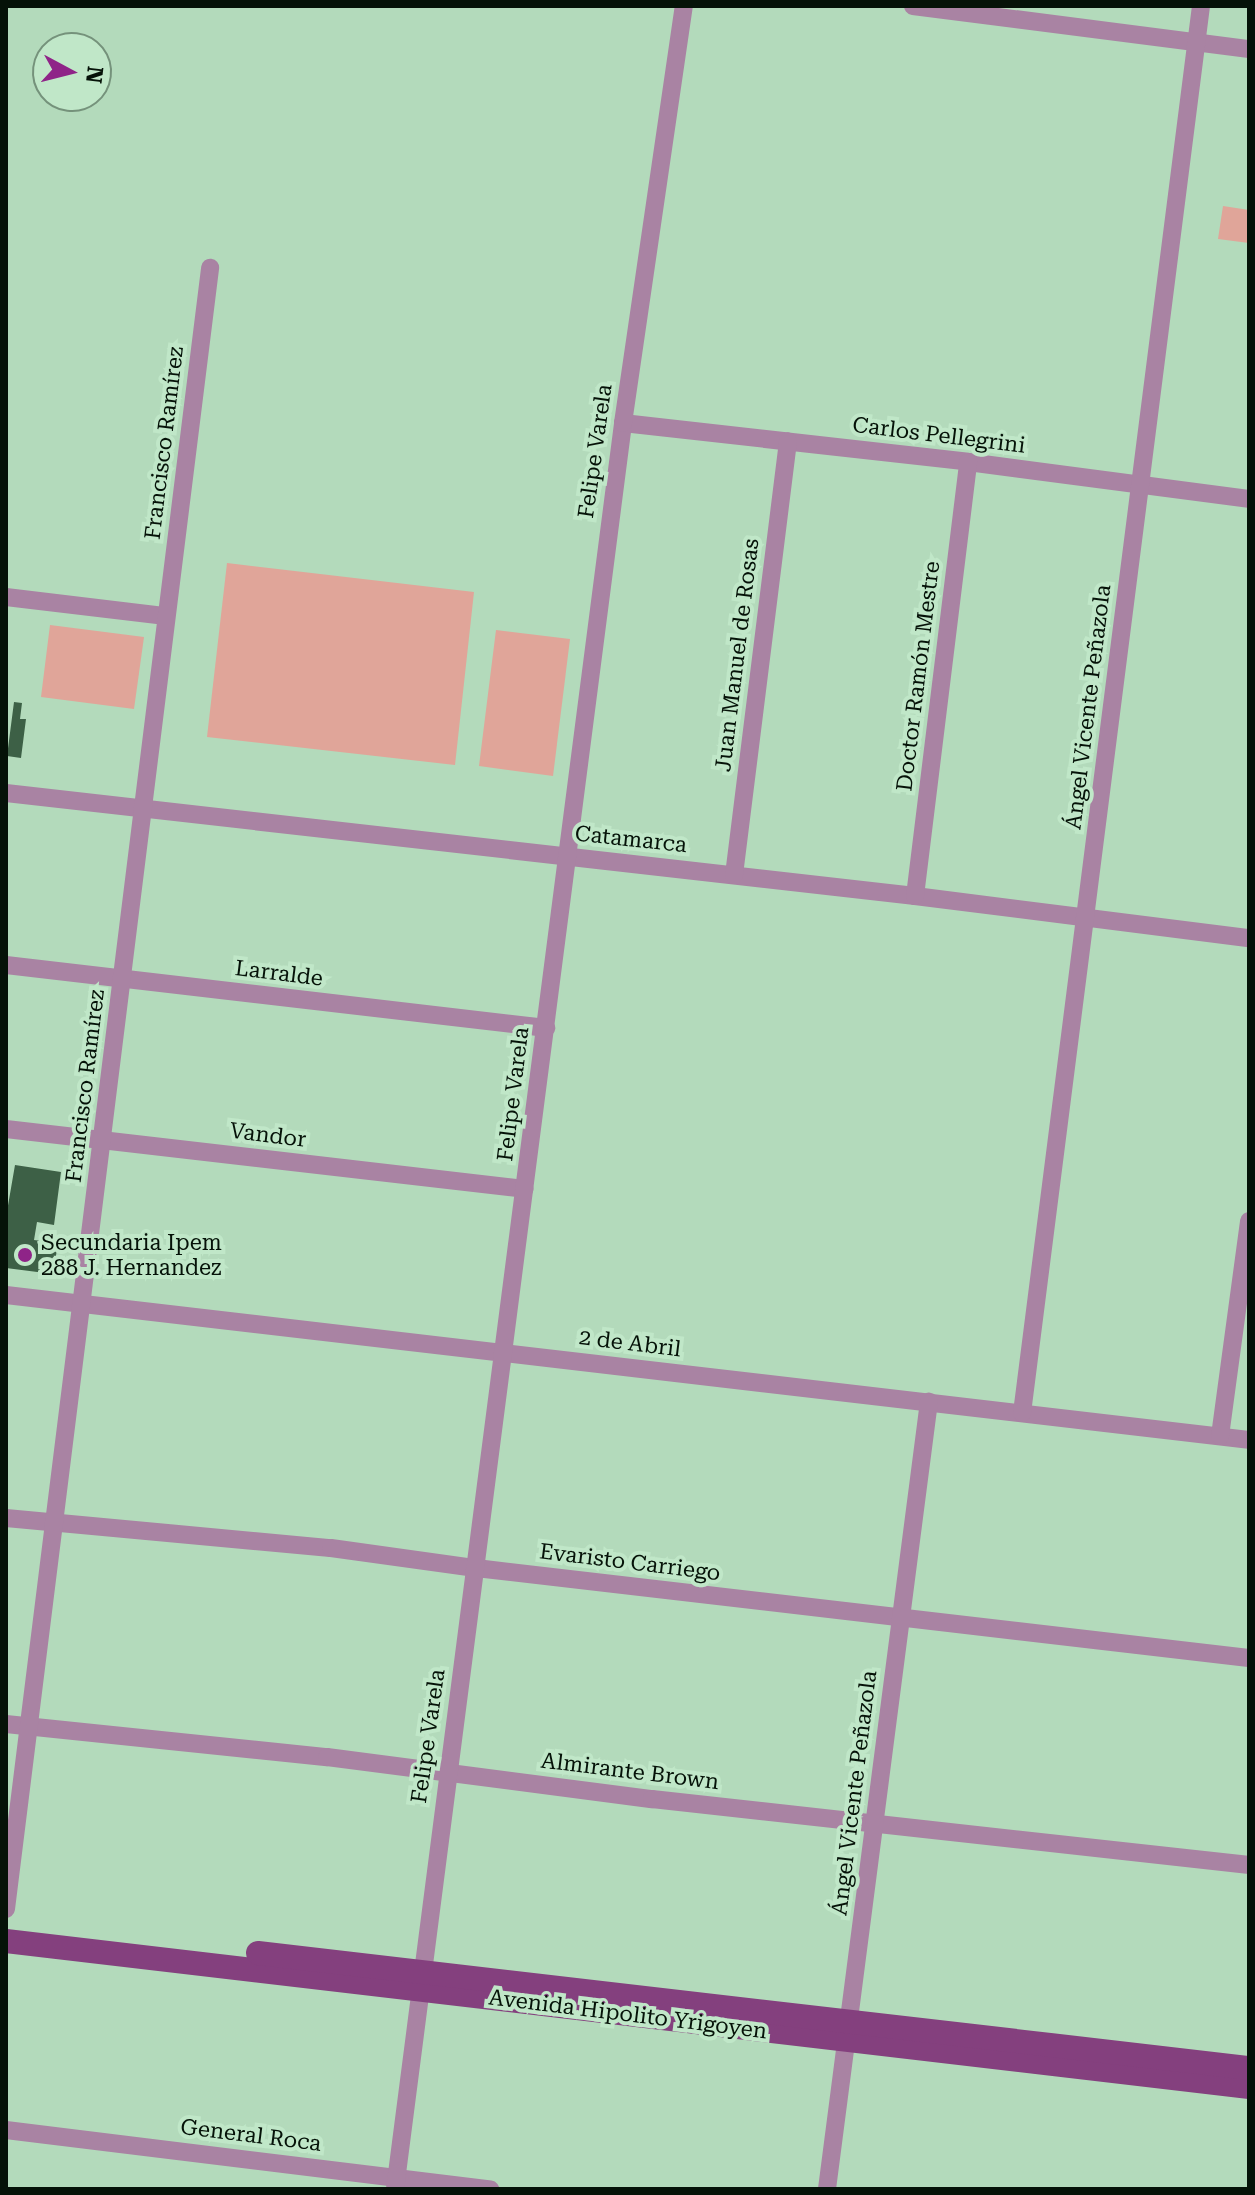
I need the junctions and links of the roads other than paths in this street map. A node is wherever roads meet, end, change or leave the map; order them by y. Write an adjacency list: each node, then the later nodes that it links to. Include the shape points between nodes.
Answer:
1 (684, 6): 8 (street, Felipe Varela)
2 (913, 6): 4 (street)
3 (1201, 6): 5 (street, Ángel Vicente Peñazola)
4 (1030, 14): 5 (street)
5 (1196, 42): 6 (street); 11 (street, Ángel Vicente Peñazola)
6 (1249, 49)
7 (210, 268): 14 (street, Francisco Ramírez)
8 (623, 423): 9 (street, Carlos Pellegrini); 17 (street, Felipe Varela)
9 (788, 441): 10 (street, Carlos Pellegrini); 18 (street, Juan Manuel de Rosas)
10 (968, 462): 11 (street, Carlos Pellegrini); 19 (street, Doctor Ramón Mestre)
11 (1139, 485): 12 (street, Carlos Pellegrini); 20 (street, Ángel Vicente Peñazola)
12 (1249, 499)
13 (6, 597): 14 (street)
14 (166, 616): 16 (street, Francisco Ramírez)
15 (6, 793): 16 (street, Catamarca)
16 (142, 809): 17 (street, Catamarca); 23 (street, Francisco Ramírez)
17 (567, 856): 18 (street, Catamarca); 24 (street, Felipe Varela)
18 (734, 875): 19 (street, Catamarca)
19 (915, 896): 20 (street, Catamarca)
20 (1086, 920): 21 (street, Catamarca); 33 (street, Ángel Vicente Peñazola)
21 (1249, 938)
22 (6, 965): 23 (street, Larralde)
23 (123, 979): 24 (street, Larralde); 26 (street, Francisco Ramírez)
24 (546, 1028): 27 (street, Felipe Varela)
25 (6, 1129): 26 (street, Vandor)
26 (103, 1140): 27 (street, Vandor); 30 (street, Francisco Ramírez)
27 (525, 1189): 31 (street, Felipe Varela)
28 (1249, 1221): 34 (street)
29 (6, 1295): 30 (street, 2 de Abril)
30 (81, 1303): 31 (street, 2 de Abril); 37 (street, Francisco Ramírez)
31 (505, 1353): 32 (street, 2 de Abril); 38 (street, Felipe Varela)
32 (929, 1402): 33 (street, 2 de Abril); 39 (street, Ángel Vicente Peñazola)
33 (1022, 1413): 34 (street, 2 de Abril)
34 (1220, 1436): 35 (street, 2 de Abril)
35 (1249, 1440)
36 (6, 1518): 37 (street, Evaristo Carriego)
37 (53, 1524): 38 (street, Evaristo Carriego, via 331,1548); 42 (street, Francisco Ramírez)
38 (476, 1568): 39 (street, Evaristo Carriego); 43 (street, Felipe Varela)
39 (901, 1618): 40 (street, Evaristo Carriego); 44 (street, Ángel Vicente Peñazola)
40 (1249, 1658)
41 (6, 1724): 42 (street, Almirante Brown)
42 (28, 1726): 43 (street, Almirante Brown); 46 (street, Francisco Ramírez)
43 (447, 1771): 44 (street, Almirante Brown); 49 (street, Felipe Varela)
44 (873, 1825): 45 (street, Almirante Brown); 50 (street, Ángel Vicente Peñazola)
45 (1249, 1865)
46 (6, 1909)
47 (6, 1924): 49 (main road, Avenida Hipolito Yrigoyen)
48 (6, 1941): 49 (main road, Avenida Hipolito Yrigoyen)
49 (421, 1981): 50 (main road, Avenida Hipolito Yrigoyen); 54 (street, Felipe Varela)
50 (847, 2031): 51 (main road, Avenida Hipolito Yrigoyen); 52 (main road, Avenida Hipolito Yrigoyen); 56 (street, Ángel Vicente Peñazola)
51 (1249, 2068)
52 (1249, 2087)
53 (6, 2130): 54 (street, General Roca)
54 (396, 2183): 55 (street, General Roca)
55 (490, 2189)
56 (827, 2189)

